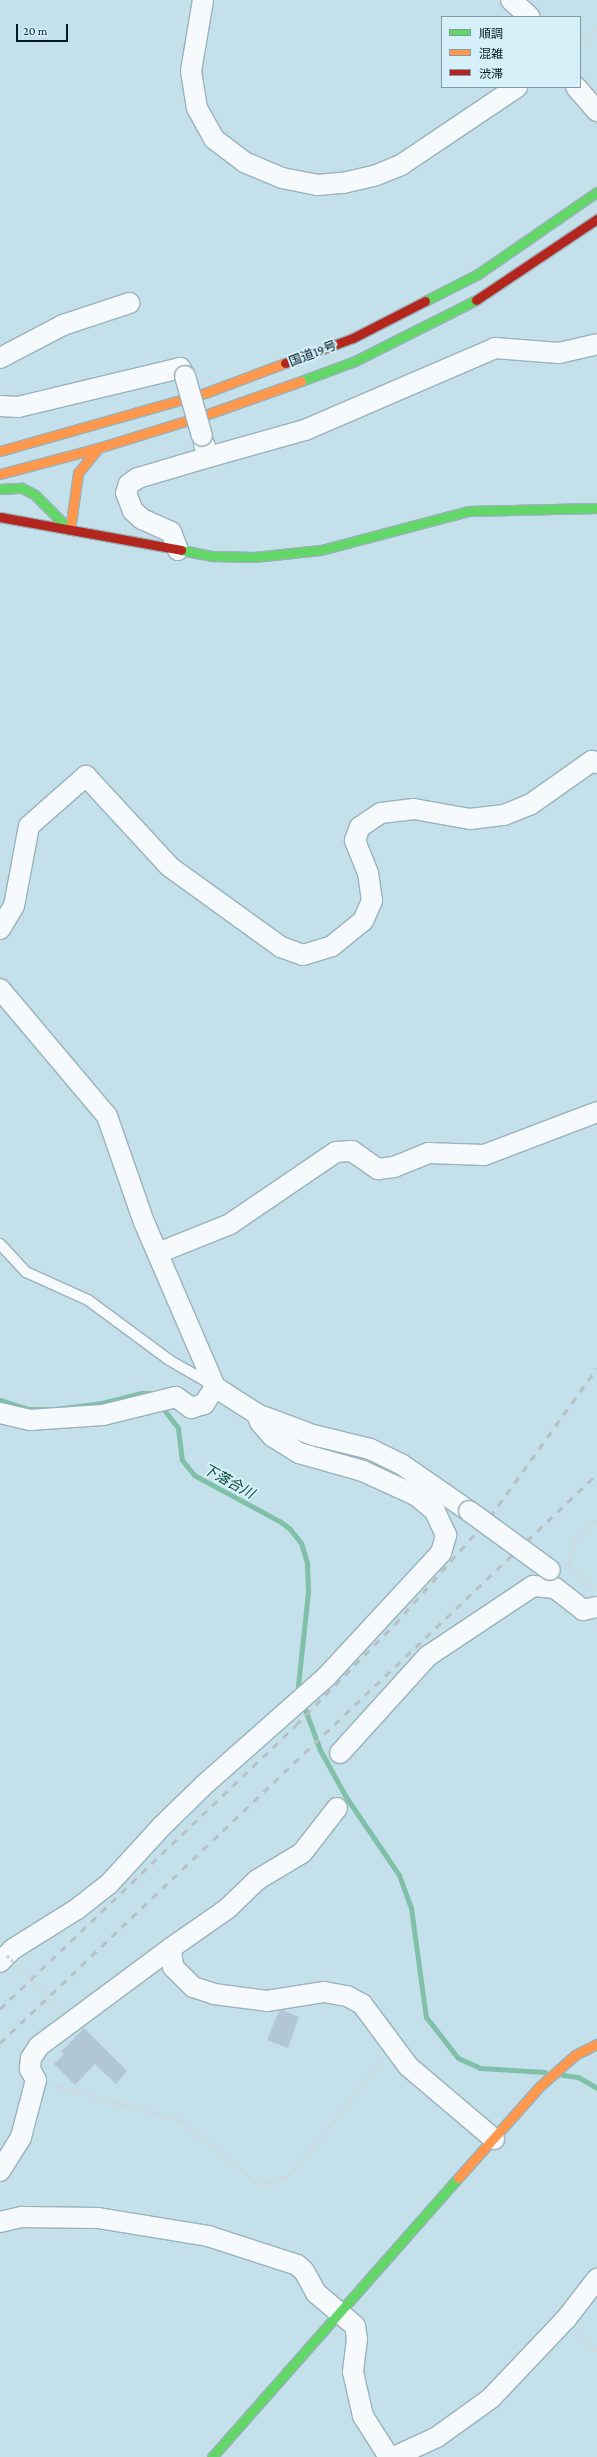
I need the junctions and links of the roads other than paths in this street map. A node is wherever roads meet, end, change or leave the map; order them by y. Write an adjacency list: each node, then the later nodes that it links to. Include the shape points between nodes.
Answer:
1 (203, 0): 4 (street, via 191,71 197,108 214,139 244,162 282,178 318,185 374,176 401,165)
2 (511, 0): 3 (street)
3 (529, 16)
4 (516, 88)
5 (577, 88): 6 (street)
6 (597, 111)
7 (597, 192): 14 (main road, 国道19号, via 478,274 353,338 205,393)
8 (597, 219): 13 (main road, 国道19号, via 495,289 450,315 355,362 288,387)
9 (129, 303): 11 (street, via 63,325)
10 (597, 344): 15 (street, via 559,353 495,348 305,430)
11 (0, 358)
12 (0, 406): 15 (street, bridge, via 18,407 180,368 185,376)
13 (98, 448): 16 (main road, 国道19号); 20 (main road, via 78,473)
14 (0, 451)
15 (209, 457): 21 (street, via 138,478 129,484 126,493 133,511 142,519 171,532)
16 (0, 474)
17 (0, 489): 20 (main road, via 22,488 34,494)
18 (597, 508): 21 (main road, via 469,511 297,554 213,556)
19 (0, 517): 20 (main road)
20 (70, 530): 21 (main road)
21 (178, 550)
22 (597, 763): 23 (street, via 592,761 531,804 504,815 470,819 414,809 381,812 360,827 355,840 368,873 372,901 364,921 332,946 303,954 281,947 170,867 86,776 29,826 14,906)
23 (0, 929)
24 (0, 989): 27 (street, via 107,1116 144,1222)
25 (597, 1112): 27 (street, via 484,1155 428,1154 394,1167 378,1169 352,1151 336,1152 230,1224)
26 (0, 1244): 28 (lane, via 26,1272 88,1300 169,1360)
27 (158, 1252): 28 (street)
28 (215, 1387): 29 (street, via 204,1404 191,1408 176,1397 103,1415 62,1419 30,1420); 30 (street)
29 (0, 1413)
30 (257, 1414): 31 (street, bridge, via 313,1435 370,1449 401,1464); 36 (street, via 260,1422 273,1437 299,1453 362,1471 417,1496 435,1511 446,1535 441,1553 382,1620 310,1692 177,1812 108,1885)
31 (597, 1603)
32 (597, 1606): 33 (street, via 583,1610 555,1588 533,1586 428,1656)
33 (340, 1753)
34 (337, 1808): 35 (street, via 302,1853 257,1880 227,1909)
35 (171, 1948): 38 (street, via 173,1967 193,1987 214,1994 267,2001 324,1992 347,1996 362,2004 408,2066); 39 (street, via 39,2046 31,2058 30,2069 36,2080 21,2137)
36 (4, 1959)
37 (597, 2044): 38 (main road, via 564,2064)
38 (494, 2139): 42 (main road)
39 (0, 2171)
40 (0, 2222): 42 (street, via 22,2217 98,2218 208,2236 297,2265 304,2271 316,2293)
41 (597, 2279): 45 (street, via 566,2320 491,2398 437,2437)
42 (339, 2314): 43 (main road); 44 (street, via 355,2326 357,2339 353,2372 363,2416)
43 (212, 2457)
44 (389, 2457)
45 (394, 2457)

